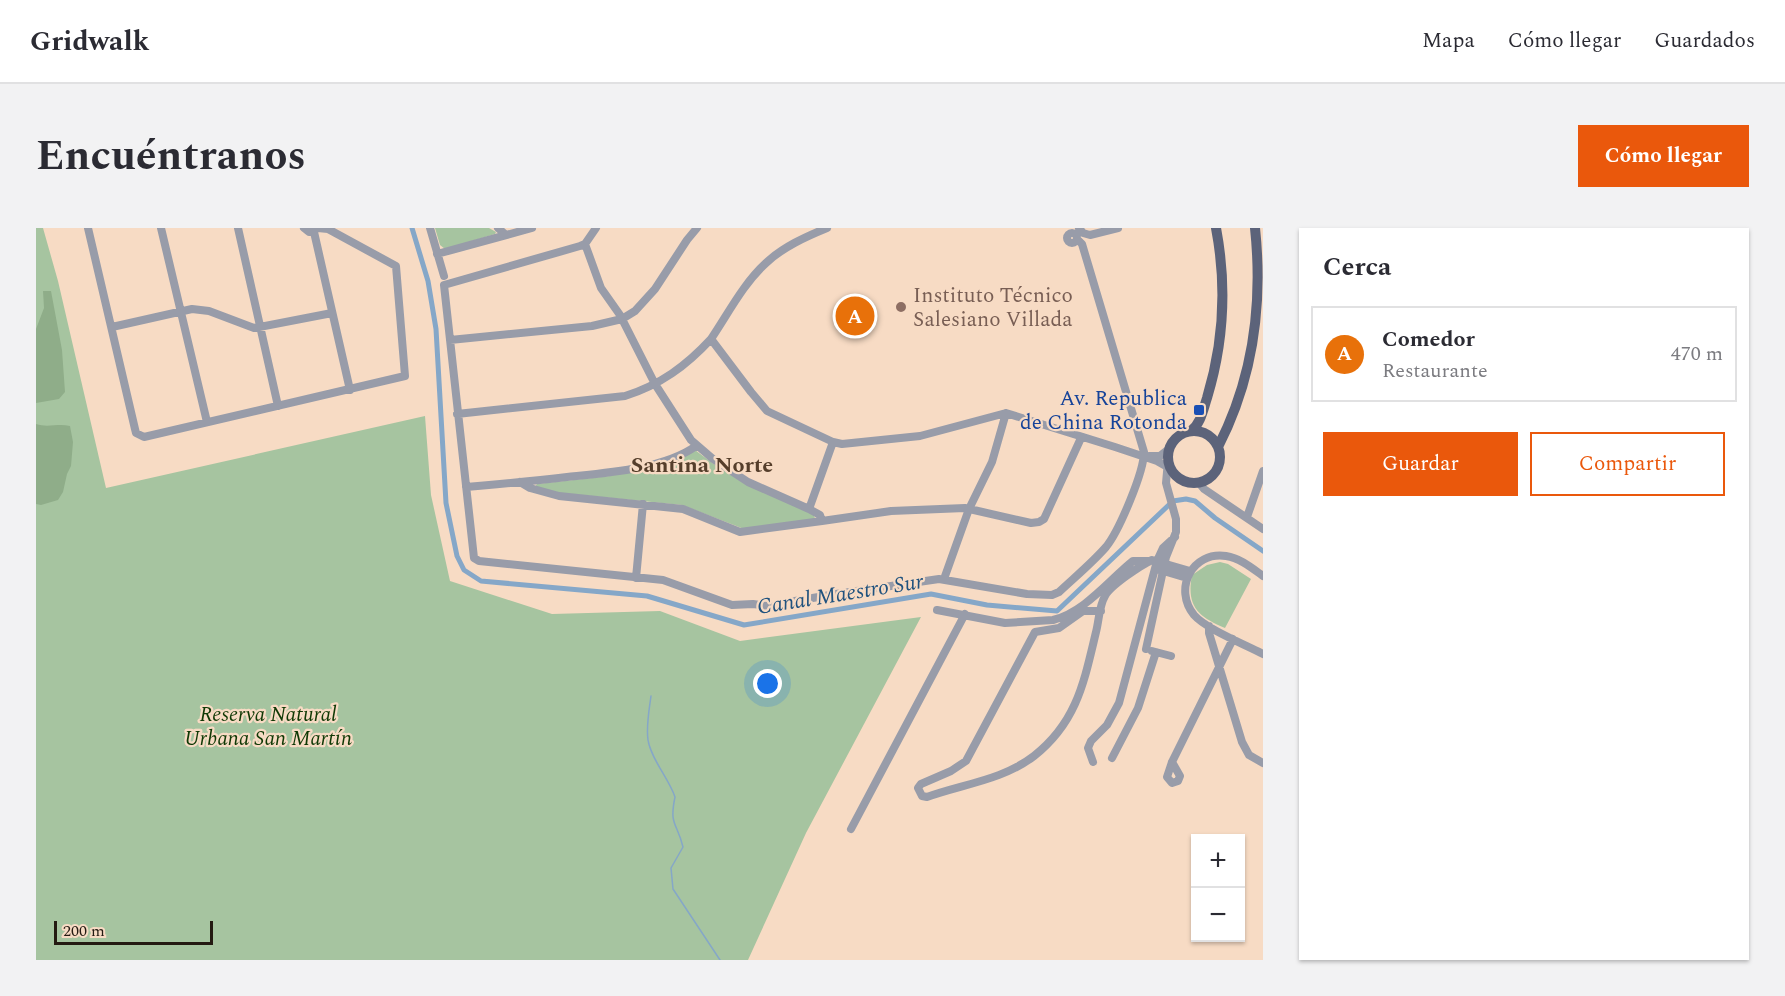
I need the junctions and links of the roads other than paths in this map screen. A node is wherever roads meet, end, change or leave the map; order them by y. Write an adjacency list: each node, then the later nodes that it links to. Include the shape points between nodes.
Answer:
1 (87, 228): 24 (street)
2 (161, 228): 21 (street)
3 (238, 228): 25 (street)
4 (304, 228): 15 (street, via 309,232)
5 (430, 228): 19 (street)
6 (498, 228): 16 (street)
7 (532, 228): 16 (street)
8 (596, 228): 18 (street)
9 (697, 228): 23 (street, via 655,289)
10 (827, 228): 26 (street, via 766,263)
11 (1079, 228): 12 (street, via 1087,235)
12 (1118, 228)
13 (1216, 228): 34 (main road, via 1223,270 1220,346 1202,414)
14 (1255, 228): 38 (main road, via 1259,264 1256,333 1240,397)
15 (317, 229): 22 (street); 29 (street, via 328,229 391,262 397,270 405,376)
16 (506, 235): 19 (street)
17 (1077, 239): 39 (street, via 1082,244)
18 (585, 244): 23 (street, via 601,288); 27 (street, via 445,284)
19 (437, 254): 20 (street)
20 (444, 276)
21 (182, 311): 24 (street); 25 (street, via 209,310 249,328); 33 (street)
22 (332, 313): 25 (street); 29 (street)
23 (622, 319): 27 (street, via 592,326); 28 (street)
24 (112, 327): 33 (street, via 136,433 144,437)
25 (261, 328): 30 (street)
26 (711, 339): 28 (street, via 685,365); 36 (street, via 767,411)
27 (450, 340): 32 (street)
28 (655, 384): 32 (street, via 616,398); 37 (street)
29 (350, 390): 30 (street)
30 (278, 406): 33 (street)
31 (1006, 413): 35 (street); 36 (street, via 920,436); 47 (street, via 992,462)
32 (457, 414): 44 (street)
33 (207, 422)
34 (1191, 431): 38 (main road, via 1210,436); 40 (main road, via 1177,437)
35 (1081, 438): 39 (street); 47 (street, via 1042,520 1031,523)
36 (833, 442): 46 (street)
37 (696, 446): 42 (street, via 631,469); 46 (street, via 748,482)
38 (1218, 447): 43 (main road, via 1218,470)
39 (1144, 458): 40 (street); 55 (street, via 1109,543 1056,594 1026,594)
40 (1166, 467): 43 (main road, via 1183,481); 51 (street, via 1175,537)
41 (1263, 471): 48 (street)
42 (520, 482): 44 (street); 45 (street, via 559,496)
43 (1199, 483): 48 (street)
44 (466, 487): 54 (street, via 472,555 476,560)
45 (643, 504): 49 (street, via 687,510 742,533); 54 (street)
46 (809, 508): 49 (street)
47 (969, 509): 49 (street, via 891,510); 55 (street)
48 (1246, 517): 50 (street)
49 (822, 520)
50 (1262, 527)
51 (1156, 565): 52 (street); 57 (street, via 1109,591); 58 (street, via 1133,561 1087,602 1060,618 1005,623); 61 (street); 62 (street)
52 (1189, 574): 53 (street, via 1207,558 1224,555 1244,562); 59 (street, via 1186,594 1190,608)
53 (1263, 576)
54 (636, 578): 55 (street, via 663,580 732,605 776,607)
55 (944, 579)
56 (937, 610): 58 (street)
57 (1101, 611): 71 (street, via 1083,611 1059,628 1035,632 970,755); 72 (street, via 1083,686 1061,730 1033,757 1013,769)
58 (965, 615): 73 (street)
59 (1209, 626): 60 (street); 66 (street)
60 (1233, 639): 64 (street); 66 (street)
61 (1135, 646): 62 (street); 68 (street, via 1119,703 1088,748)
62 (1146, 649): 63 (street)
63 (1156, 652): 65 (street); 67 (street, via 1138,708)
64 (1263, 654)
65 (1171, 656)
66 (1220, 669): 69 (street); 70 (street, via 1245,749)
67 (1112, 758)
68 (1093, 762)
69 (1172, 762)
70 (1263, 763)
71 (947, 773): 72 (street); 72 (street, via 921,784 919,791 927,796)
72 (952, 788)
73 (851, 829)

